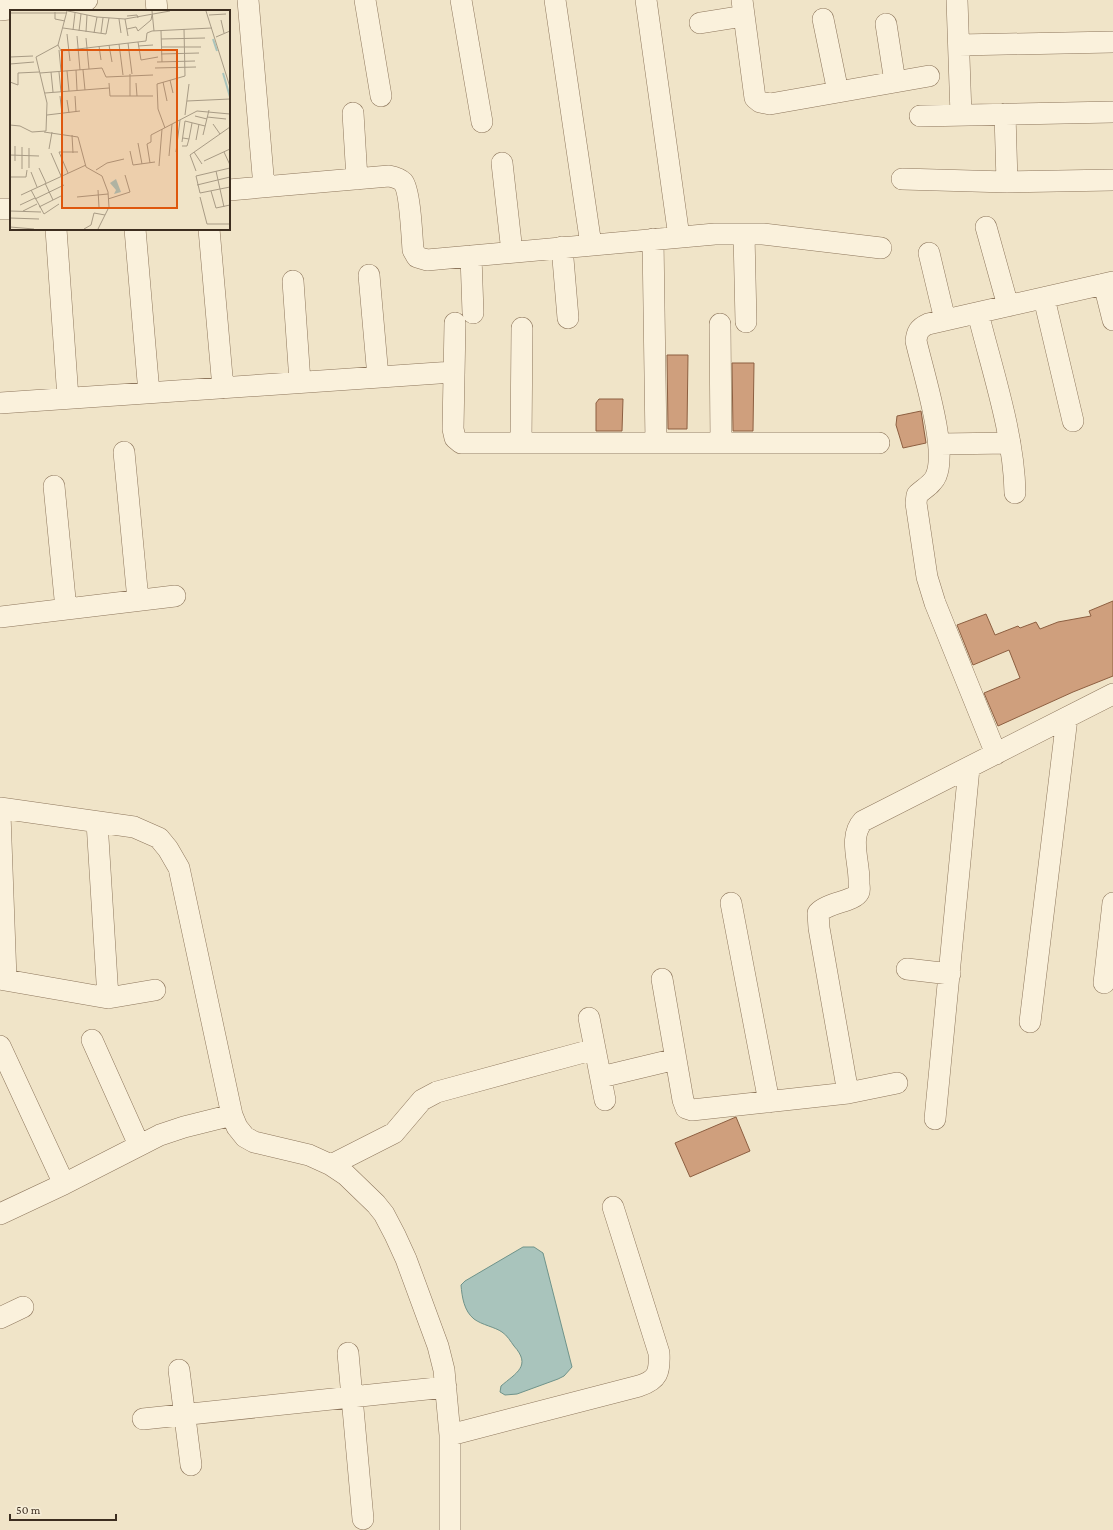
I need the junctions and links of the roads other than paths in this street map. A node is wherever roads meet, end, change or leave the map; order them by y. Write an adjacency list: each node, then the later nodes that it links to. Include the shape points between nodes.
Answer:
1 (156, 0): 11 (street)
2 (248, 0): 32 (street)
3 (365, 0): 20 (street)
4 (461, 0): 26 (street)
5 (556, 0): 43 (street)
6 (646, 0): 41 (street)
7 (957, 0): 16 (street)
8 (74, 3): 10 (street)
9 (743, 8): 13 (street); 19 (street, via 755,98 770,104)
10 (0, 10)
11 (157, 10)
12 (823, 19): 19 (street)
13 (700, 23)
14 (886, 24): 18 (street)
15 (1113, 42): 16 (street)
16 (959, 45): 24 (street)
17 (929, 76): 18 (street)
18 (895, 82): 19 (street)
19 (838, 92)
20 (381, 96)
21 (1113, 112): 23 (street)
22 (353, 113): 28 (street)
23 (1005, 114): 24 (street); 31 (street)
24 (961, 115): 25 (street)
25 (920, 116)
26 (482, 122)
27 (502, 163): 46 (street)
28 (357, 179): 32 (street); 48 (street, via 389,176 404,183 413,250 417,257 427,260)
29 (902, 179): 31 (street)
30 (1113, 180): 31 (street)
31 (1007, 182)
32 (264, 187): 33 (street)
33 (230, 190)
34 (10, 208): 35 (street)
35 (0, 210)
36 (986, 227): 53 (street)
37 (56, 230): 68 (street)
38 (135, 230): 67 (street)
39 (209, 230): 66 (street)
40 (744, 234): 41 (street); 45 (street); 59 (street)
41 (679, 237): 42 (street)
42 (653, 239): 43 (street); 72 (street)
43 (591, 244): 44 (street)
44 (562, 247): 46 (street); 56 (street)
45 (881, 248)
46 (512, 252): 48 (street)
47 (929, 253): 57 (street)
48 (471, 256): 55 (street)
49 (369, 275): 64 (street)
50 (293, 281): 65 (street)
51 (1109, 283): 52 (street); 58 (street)
52 (1044, 298): 53 (street); 70 (street)
53 (1008, 306): 54 (street)
54 (978, 312): 57 (street); 75 (street)
55 (473, 313)
56 (568, 318)
57 (945, 320): 76 (street, via 920,328 916,341)
58 (1113, 320)
59 (746, 322)
60 (455, 323): 63 (street)
61 (720, 324): 73 (street)
62 (522, 328): 71 (street)
63 (453, 372): 64 (street); 71 (street, via 455,438 461,443)
64 (378, 377): 65 (street)
65 (300, 382): 66 (street)
66 (223, 388): 67 (street)
67 (149, 393): 68 (street)
68 (68, 398): 69 (street)
69 (0, 403)
70 (1073, 421)
71 (520, 443): 72 (street)
72 (656, 443): 73 (street)
73 (721, 443): 74 (street)
74 (879, 443)
75 (1010, 443): 76 (street); 79 (street, via 1015,470)
76 (940, 444): 86 (street, via 937,476 917,495 916,503 927,577 947,636)
77 (124, 452): 81 (street)
78 (54, 486): 82 (street)
79 (1015, 493)
80 (174, 596): 81 (street)
81 (138, 600): 82 (street)
82 (66, 609): 83 (street)
83 (0, 617)
84 (1113, 694): 85 (street)
85 (1067, 718): 86 (street); 101 (street)
86 (996, 754): 87 (street)
87 (969, 768): 94 (street); 108 (street, via 863,821 857,827 855,836 859,892 854,898 824,907 818,913)
88 (0, 808): 90 (street)
89 (0, 814): 95 (street)
90 (97, 822): 99 (street); 111 (street, via 134,827 159,838 179,868)
91 (731, 903): 110 (street)
92 (1113, 903): 97 (street)
93 (907, 969): 94 (street)
94 (950, 974): 112 (street)
95 (3, 979): 99 (street)
96 (662, 979): 105 (street)
97 (1104, 983)
98 (155, 990): 99 (street)
99 (108, 998)
100 (590, 1018): 104 (street)
101 (1030, 1022)
102 (92, 1040): 113 (street)
103 (0, 1046): 115 (street)
104 (595, 1049): 106 (street); 114 (street, via 437,1092 422,1100 394,1133)
105 (676, 1059): 106 (street); 110 (street, via 686,1108 692,1110)
106 (601, 1078): 109 (street)
107 (897, 1083): 108 (street)
108 (848, 1093): 110 (street)
109 (605, 1100)
110 (769, 1102)
111 (232, 1116): 113 (street, via 184,1127); 114 (street, via 245,1137 254,1142 308,1155)
112 (935, 1118)
113 (139, 1145): 115 (street)
114 (331, 1164): 122 (street, via 376,1204 395,1235 438,1346)
115 (64, 1184): 117 (street)
116 (613, 1207): 126 (street, via 659,1353 656,1376 650,1383)
117 (0, 1214)
118 (23, 1307): 119 (street)
119 (0, 1318)
120 (348, 1353): 123 (street)
121 (179, 1370): 124 (street)
122 (446, 1387): 123 (street); 126 (street)
123 (352, 1397): 124 (street); 128 (street)
124 (185, 1415): 125 (street); 127 (street)
125 (143, 1419)
126 (450, 1435): 129 (street)
127 (191, 1465)
128 (363, 1519)
129 (450, 1530)

